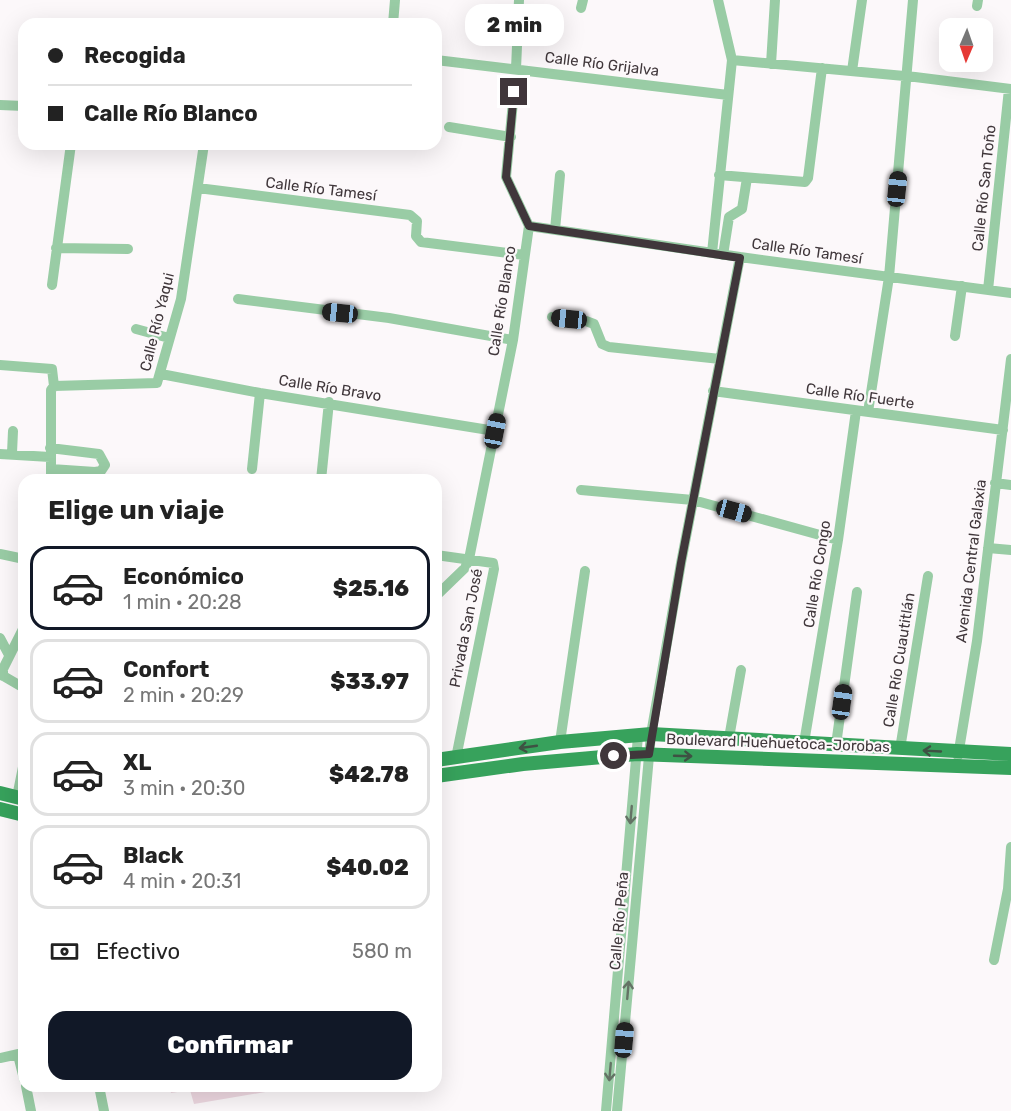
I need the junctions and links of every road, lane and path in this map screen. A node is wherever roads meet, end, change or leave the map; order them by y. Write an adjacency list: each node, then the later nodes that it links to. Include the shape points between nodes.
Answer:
1 (394, 0): 7 (street)
2 (519, 0): 12 (street)
3 (718, 0): 8 (street)
4 (775, 0): 10 (street)
5 (862, 0): 13 (street)
6 (913, 0): 14 (street, Calle Río Congo)
7 (393, 18)
8 (732, 60): 10 (street); 16 (street)
9 (442, 61): 12 (street, Calle Río Grijalva)
10 (771, 64): 11 (street)
11 (822, 68): 13 (street); 25 (street, via 808,178 798,183)
12 (516, 69): 16 (street, Calle Río Grijalva); 20 (street)
13 (852, 71): 14 (street)
14 (908, 76): 15 (street); 37 (street, Calle Río Congo)
15 (1010, 89): 27 (street, Calle Río San Toño)
16 (728, 95): 24 (street)
17 (0, 105): 18 (street)
18 (18, 106)
19 (449, 128): 20 (street)
20 (511, 136): 29 (street, via 506,177)
21 (70, 150): 31 (street)
22 (203, 150): 26 (street, Calle Río Yaqui)
23 (560, 175): 30 (street)
24 (718, 175): 25 (street); 33 (street)
25 (747, 178): 35 (street, via 742,209 729,217)
26 (198, 188): 34 (street, Calle Río Tamesí, via 410,215 417,221 416,236 421,242); 46 (street, Calle Río Yaqui, via 181,298)
27 (998, 190): 28 (street); 40 (street, Calle Río San Toño)
28 (1011, 191)
29 (529, 226): 30 (street, Calle Río Tamesí); 34 (street, Calle Río Blanco)
30 (555, 230): 33 (street, Calle Río Tamesí)
31 (56, 248): 32 (street); 38 (street)
32 (128, 249)
33 (712, 253): 35 (street, Calle Río Tamesí)
34 (524, 255): 47 (street, Calle Río Blanco)
35 (723, 255): 36 (street, Calle Río Tamesí)
36 (740, 258): 37 (street, Calle Río Tamesí); 48 (street, Calle Río Peña)
37 (889, 277): 39 (street, Calle Río Tamesí); 56 (street, Calle Río Congo)
38 (52, 285)
39 (962, 286): 40 (street, Calle Río Tamesí); 45 (street)
40 (988, 290): 41 (street, Calle Río Tamesí)
41 (1011, 292)
42 (238, 299): 47 (street, via 389,318)
43 (552, 317): 48 (street, via 594,324 602,344 609,347)
44 (136, 329): 46 (street)
45 (955, 336)
46 (169, 338): 51 (street, Calle Río Yaqui)
47 (513, 340): 59 (street, Calle Río Blanco)
48 (720, 359): 53 (street, Calle Río Peña)
49 (1011, 359): 57 (street, Avenida Central Galaxia)
50 (0, 365): 52 (street, via 52,369)
51 (161, 374): 52 (street, Calle Río Yaqui, via 157,383); 54 (street, Calle Río Bravo)
52 (54, 386): 60 (street)
53 (713, 391): 56 (street, Calle Río Fuerte); 70 (street, Calle Río Peña)
54 (260, 393): 55 (street, Calle Río Bravo); 63 (street)
55 (328, 402): 59 (street, Calle Río Bravo); 66 (street)
56 (862, 411): 57 (street, Calle Río Fuerte); 71 (street, Calle Río Congo)
57 (1003, 430): 67 (street, Avenida Central Galaxia)
58 (13, 431): 61 (street)
59 (495, 431): 77 (street, Calle Río Blanco)
60 (50, 452): 61 (street); 64 (street); 65 (street, via 99,454 105,465 101,471)
61 (12, 453): 62 (street)
62 (0, 454)
63 (252, 469)
64 (51, 474)
65 (66, 474)
66 (322, 474)
67 (995, 483): 68 (street); 72 (street, Avenida Central Galaxia)
68 (1011, 485)
69 (581, 490): 70 (street)
70 (693, 500): 71 (street); 88 (street, Calle Río Peña)
71 (838, 540): 91 (street, Calle Río Congo)
72 (988, 548): 73 (street); 98 (street, Avenida Central Galaxia)
73 (1011, 550)
74 (0, 554): 76 (street)
75 (442, 556): 77 (street)
76 (18, 558)
77 (469, 559): 80 (street, Calle Río Blanco); 96 (street, Privada San José, via 493,563 494,569)
78 (585, 571): 90 (street)
79 (928, 576): 93 (street, Calle Río Cuautitlán)
80 (442, 590)
81 (857, 592): 92 (street)
82 (0, 638): 84 (street)
83 (18, 646): 84 (street)
84 (9, 655): 86 (street)
85 (741, 670): 89 (street)
86 (2, 675): 87 (street)
87 (18, 684)
88 (645, 735): 89 (main road, Boulevard Huehuetoca-Jorobas); 90 (main road, Boulevard Huehuetoca-Jorobas); 94 (street, Calle Río Peña)
89 (729, 738): 91 (main road, Boulevard Huehuetoca-Jorobas)
90 (560, 742): 96 (main road, Boulevard Huehuetoca-Jorobas, one-way to 96)
91 (804, 743): 92 (main road, Boulevard Huehuetoca-Jorobas)
92 (836, 745): 93 (main road, Boulevard Huehuetoca-Jorobas)
93 (900, 749): 98 (main road, Boulevard Huehuetoca-Jorobas, one-way to 93)
94 (643, 754): 98 (main road, Boulevard Huehuetoca-Jorobas, one-way to 98); 100 (main road, Boulevard Huehuetoca-Jorobas); 113 (street, Calle Río Peña, one-way to 113); 114 (street, Calle Río Peña, one-way to 94)
95 (1011, 754): 98 (main road, Boulevard Huehuetoca-Jorobas)
96 (456, 758): 97 (main road, Boulevard Huehuetoca-Jorobas)
97 (442, 759)
98 (958, 759): 99 (main road, Boulevard Huehuetoca-Jorobas)
99 (1011, 768)
100 (442, 775)
101 (0, 793): 102 (main road)
102 (18, 797)
103 (0, 810): 104 (main road)
104 (18, 814)
105 (1011, 847): 106 (street, via 1008,889)
106 (994, 960)
107 (18, 1055): 108 (street)
108 (0, 1058)
109 (27, 1092): 111 (street)
110 (100, 1092): 112 (street)
111 (32, 1111)
112 (104, 1111)
113 (606, 1111)
114 (617, 1111)

